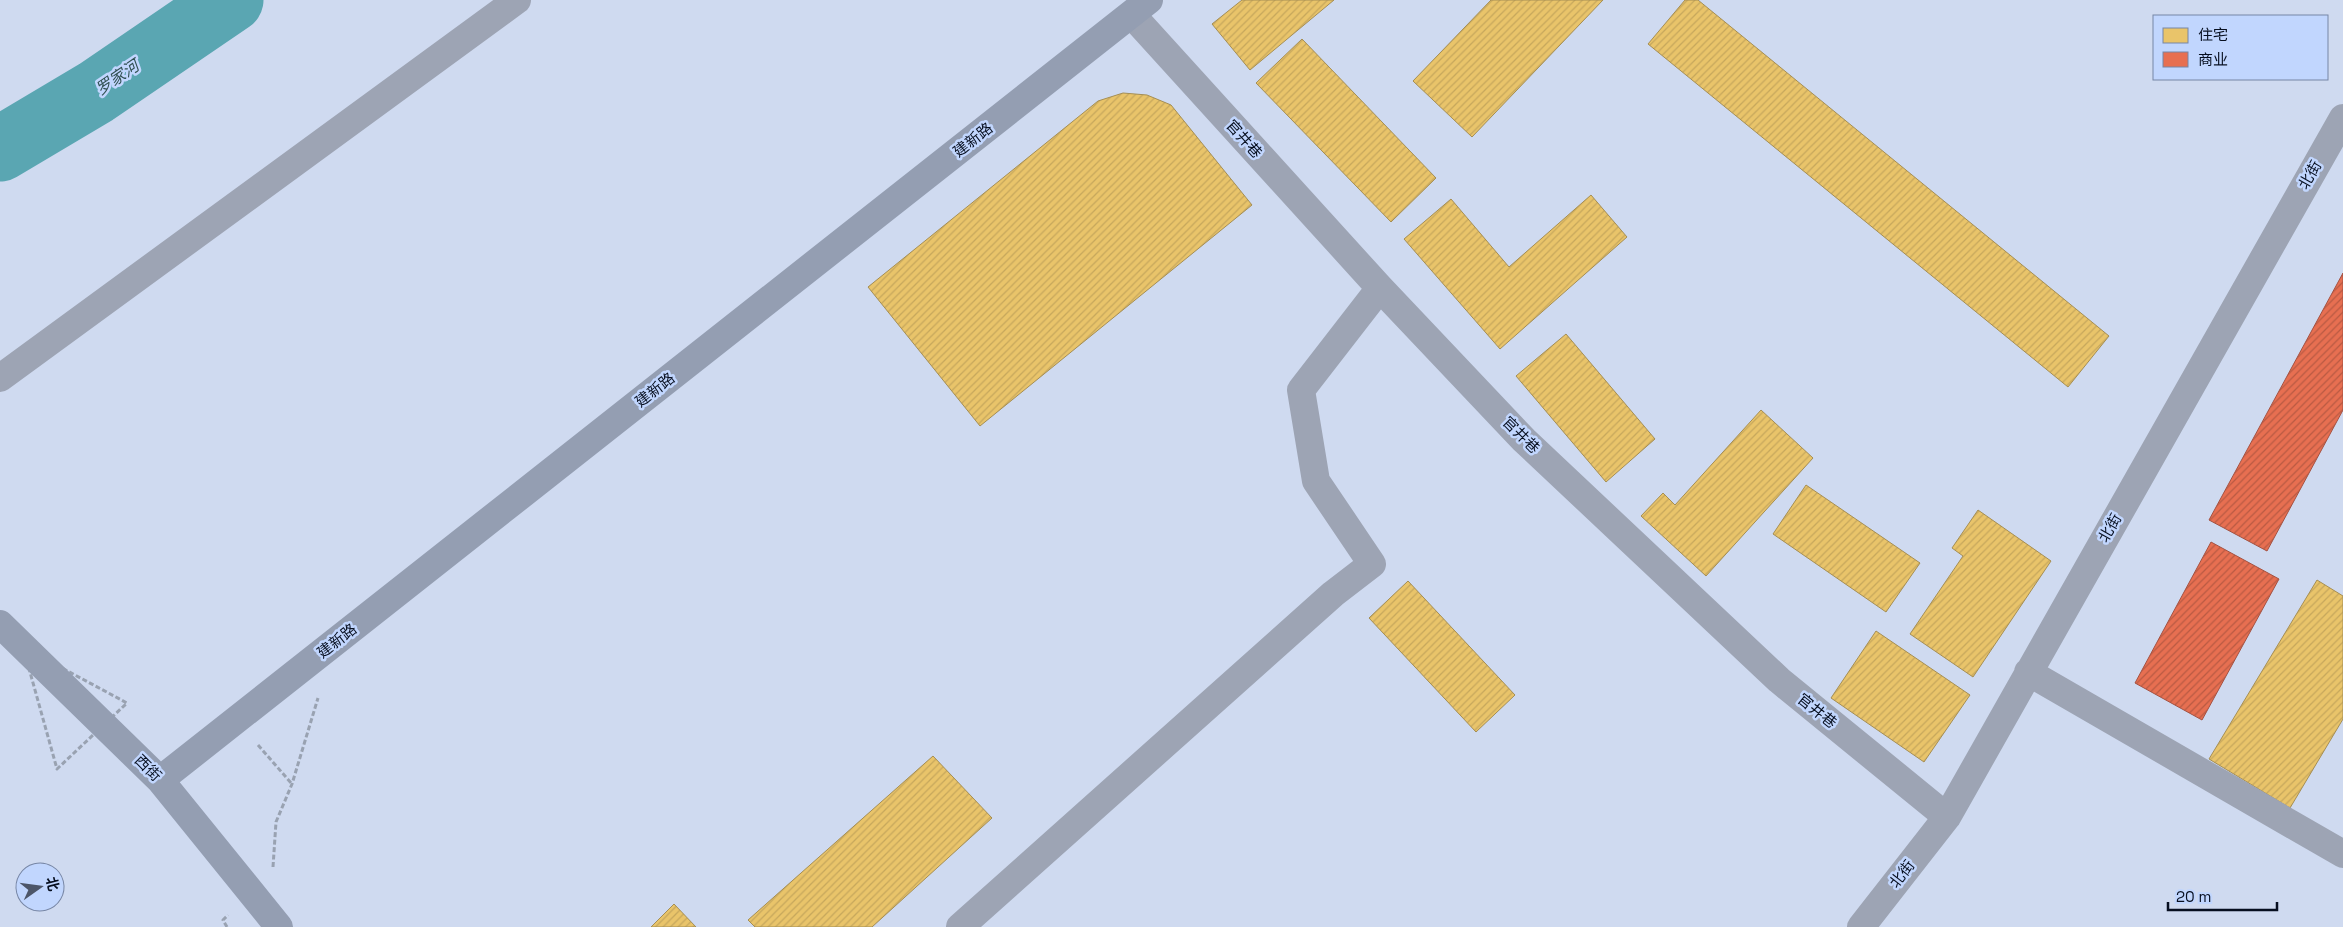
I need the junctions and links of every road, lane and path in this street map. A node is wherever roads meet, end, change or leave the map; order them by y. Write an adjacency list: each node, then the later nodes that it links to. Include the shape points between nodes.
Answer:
1 (517, 0): 5 (street)
2 (1140, 7): 4 (street, 官井巷); 9 (main road, 建新路)
3 (2343, 118): 7 (street, 北街)
4 (1380, 288): 10 (street, 官井巷, via 1524,440 1779,680); 16 (street, via 1301,390 1316,481 1372,564 1333,594)
5 (0, 378)
6 (0, 624): 9 (main road, 西街)
7 (2028, 672): 10 (street, 北街); 11 (street)
8 (321, 689): 12 (path, via 292,784 276,822)
9 (160, 780): 15 (main road, 西街)
10 (1947, 817): 17 (street, 北街)
11 (2343, 854)
12 (272, 874)
13 (223, 920): 14 (path)
14 (227, 927)
15 (280, 927)
16 (960, 927)
17 (1861, 927)

